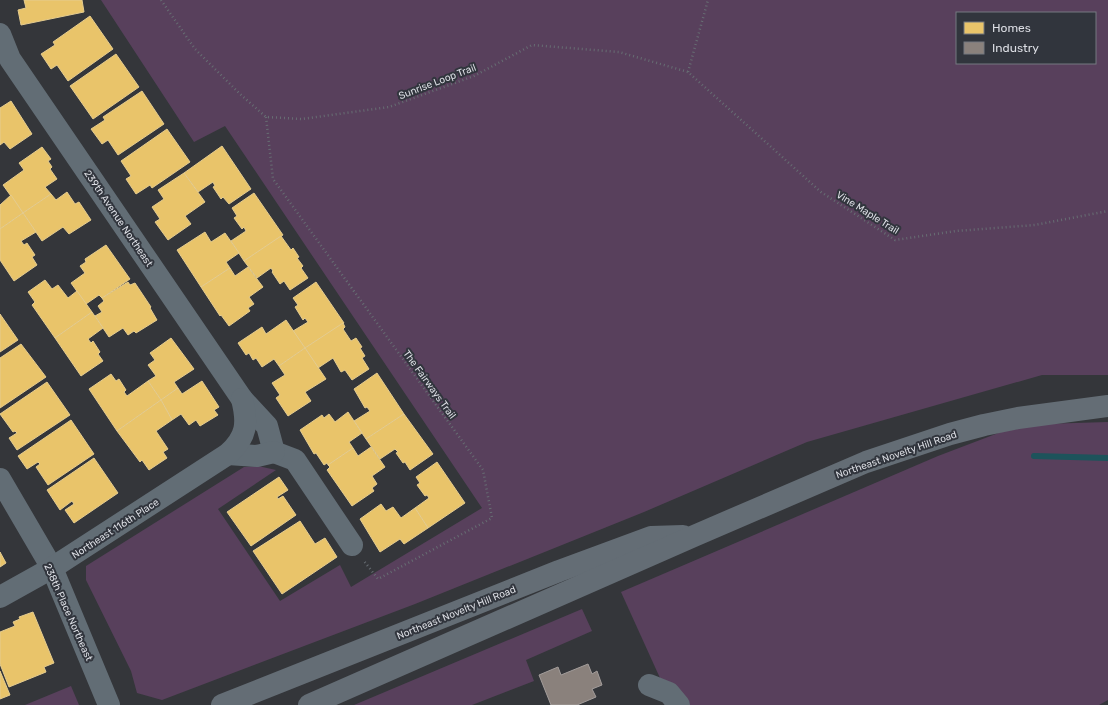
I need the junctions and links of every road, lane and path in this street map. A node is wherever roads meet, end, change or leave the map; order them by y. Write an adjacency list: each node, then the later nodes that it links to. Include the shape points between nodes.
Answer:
1 (161, 0): 6 (path, via 195,49)
2 (708, 0): 5 (path)
3 (0, 34): 4 (street, 239th Avenue Northeast)
4 (5, 63): 8 (street, 239th Avenue Northeast)
5 (688, 72): 6 (path, Sunrise Loop Trail, via 619,52 532,45 474,76 389,107 302,119); 7 (path, Vine Maple Trail, via 821,192 895,240 956,231 1035,225)
6 (266, 117): 15 (path, The Fairways Trail, via 273,179 483,470 492,518 378,579)
7 (1108, 211)
8 (242, 399): 10 (street, 239th Avenue Northeast, via 246,416); 11 (street, 239th Avenue Northeast, via 267,426)
9 (1108, 406): 14 (main road, Northeast Novelty Hill Road, via 1018,418 950,434 866,462)
10 (245, 430): 12 (street, Northeast 116th Place, via 238,445)
11 (274, 452): 12 (street, via 257,456); 15 (street, via 295,460)
12 (228, 454): 16 (street, Northeast 116th Place)
13 (0, 479): 16 (street, 238th Place Northeast)
14 (694, 536): 20 (main road, Northeast Novelty Hill Road, via 651,537); 21 (main road, Northeast Novelty Hill Road)
15 (352, 545)
16 (52, 568): 17 (street, Northeast 116th Place); 19 (street, 238th Place Northeast)
17 (0, 597)
18 (649, 685): 22 (street, via 669,693)
19 (110, 705)
20 (222, 705)
21 (309, 705)
22 (679, 705)

